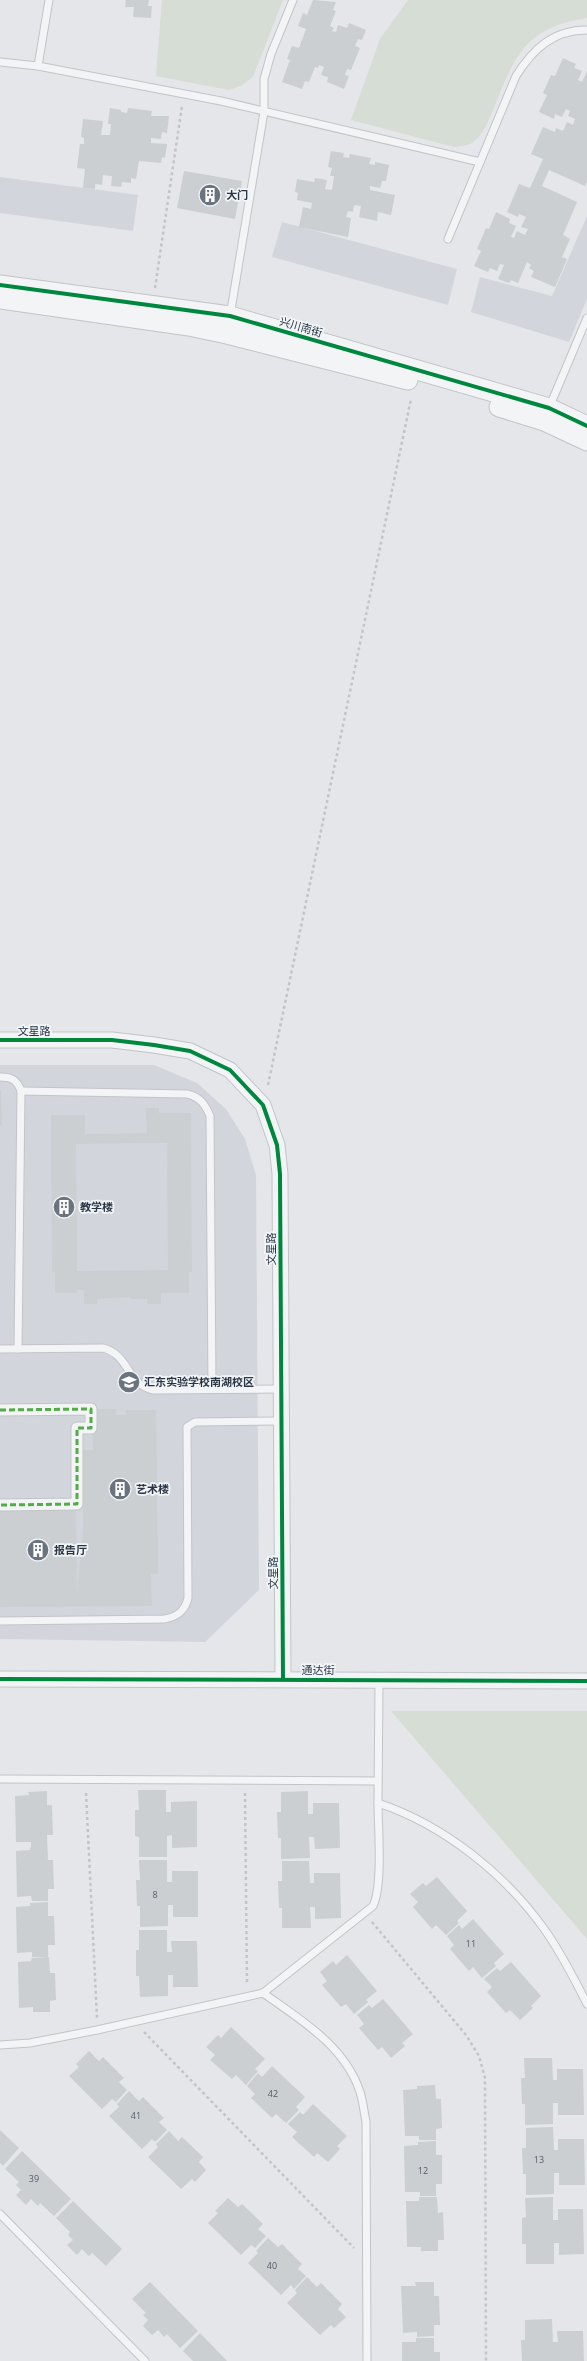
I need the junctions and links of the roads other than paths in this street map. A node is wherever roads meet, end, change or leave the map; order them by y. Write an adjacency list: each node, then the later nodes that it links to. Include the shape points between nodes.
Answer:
1 (49, 0): 5 (lane)
2 (293, 0): 6 (lane, via 264,78)
3 (587, 30): 7 (lane, via 560,34 529,56 516,76)
4 (0, 62): 5 (lane)
5 (38, 66): 6 (lane)
6 (264, 112): 7 (lane); 11 (lane)
7 (480, 162): 8 (lane)
8 (448, 239)
9 (0, 285): 11 (street, 兴川南街)
10 (0, 299): 15 (street, via 212,331 414,382 544,421)
11 (230, 316): 13 (street, 兴川南街)
12 (587, 318): 13 (lane)
13 (550, 408): 14 (street, 兴川南街)
14 (587, 426)
15 (587, 441)
16 (0, 1040): 22 (street, 文星路, via 112,1040 190,1051 230,1070 263,1105 277,1145 280,1174)
17 (0, 1077): 18 (lane, via 13,1079)
18 (21, 1091): 20 (lane); 21 (lane, via 187,1094 204,1103 210,1116)
19 (0, 1349): 20 (lane)
20 (18, 1349): 21 (lane, via 103,1348 118,1354 133,1378 144,1388)
21 (212, 1389): 22 (lane)
22 (281, 1389): 24 (street, 文星路)
23 (0, 1410): 25 (street, via 91,1409 91,1428 77,1428 77,1504)
24 (282, 1421): 26 (lane, via 196,1422 187,1427 188,1598 179,1613 164,1619); 28 (street, 文星路)
25 (0, 1505)
26 (0, 1621)
27 (0, 1679): 28 (street, 通达街)
28 (283, 1679): 29 (street, 通达街)
29 (379, 1679): 30 (street, 通达街); 32 (lane)
30 (587, 1681)
31 (0, 1779): 32 (lane)
32 (378, 1781): 33 (lane)
33 (378, 1803): 34 (lane, via 377,1898 373,1906); 35 (lane, via 442,1832 517,1896 546,1932)
34 (264, 1993): 36 (lane, via 97,2030 30,2043); 39 (lane, via 331,2045 349,2069 360,2092 366,2122)
35 (587, 2004)
36 (0, 2045)
37 (0, 2214): 38 (lane)
38 (145, 2361)
39 (367, 2361)

